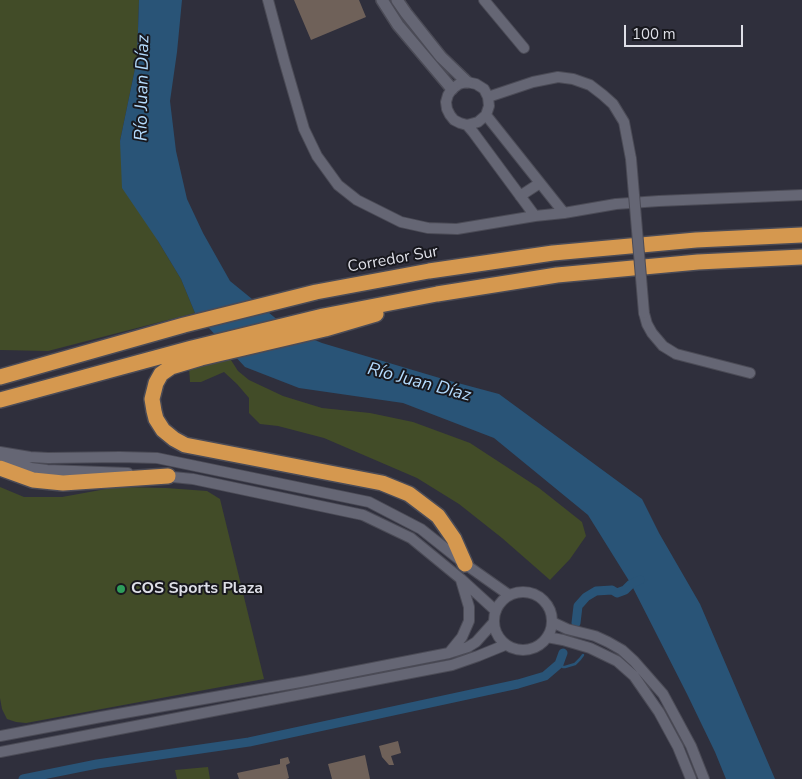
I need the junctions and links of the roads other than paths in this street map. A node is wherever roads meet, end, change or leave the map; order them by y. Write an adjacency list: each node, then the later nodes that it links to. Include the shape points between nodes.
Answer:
1 (268, 0): 15 (street, via 304,129 317,156 338,185 357,200 401,222 428,228 457,229)
2 (382, 0): 7 (street, via 398,25)
3 (397, 0): 6 (street, via 441,56)
4 (484, 0): 5 (street)
5 (524, 48)
6 (467, 82): 7 (street); 8 (street, via 484,89)
7 (452, 89): 10 (street, via 447,108 454,120)
8 (488, 97): 9 (street); 19 (street, bridge, via 533,82 558,78 590,85 613,104 624,122 631,158 647,324 663,346 676,354)
9 (486, 115): 10 (street); 11 (street)
10 (467, 125): 13 (street)
11 (540, 183): 13 (street); 14 (street)
12 (802, 195): 14 (street, via 616,204)
13 (520, 196): 15 (street)
14 (564, 214): 15 (street)
15 (535, 216)
16 (802, 235): 20 (highway, Corredor Sur, via 696,240 552,253 316,292)
17 (802, 256): 18 (highway, via 557,275 469,288 382,304 324,322)
18 (196, 353): 21 (highway); 25 (highway, via 161,374 154,388 152,406 163,430 191,446 382,483 409,494 438,516 454,539)
19 (750, 373)
20 (0, 377)
21 (0, 400)
22 (0, 453): 24 (street, via 31,468); 25 (street, via 39,458 157,458 369,502 421,529)
23 (0, 468): 24 (highway, via 33,480 63,483)
24 (168, 476): 25 (street, via 363,514 411,538)
25 (463, 572): 26 (street); 27 (street); 32 (street, via 469,621 462,637)
26 (509, 595): 27 (street); 29 (street, via 521,592 543,600 550,610)
27 (496, 611): 28 (street)
28 (494, 622): 31 (street, via 499,638); 32 (street, via 476,642)
29 (552, 622): 30 (street); 39 (street, via 608,642 634,661 663,694 691,746)
30 (547, 637): 31 (street, via 532,649 514,649); 38 (street, via 590,648 617,661 634,676 659,712)
31 (506, 645): 34 (street, via 452,665)
32 (448, 654): 33 (street)
33 (247, 692): 34 (street, via 265,698); 35 (street, via 230,705); 36 (street)
34 (287, 698): 35 (street)
35 (210, 713): 37 (street)
36 (0, 736)
37 (0, 752)
38 (691, 779)
39 (704, 779)

